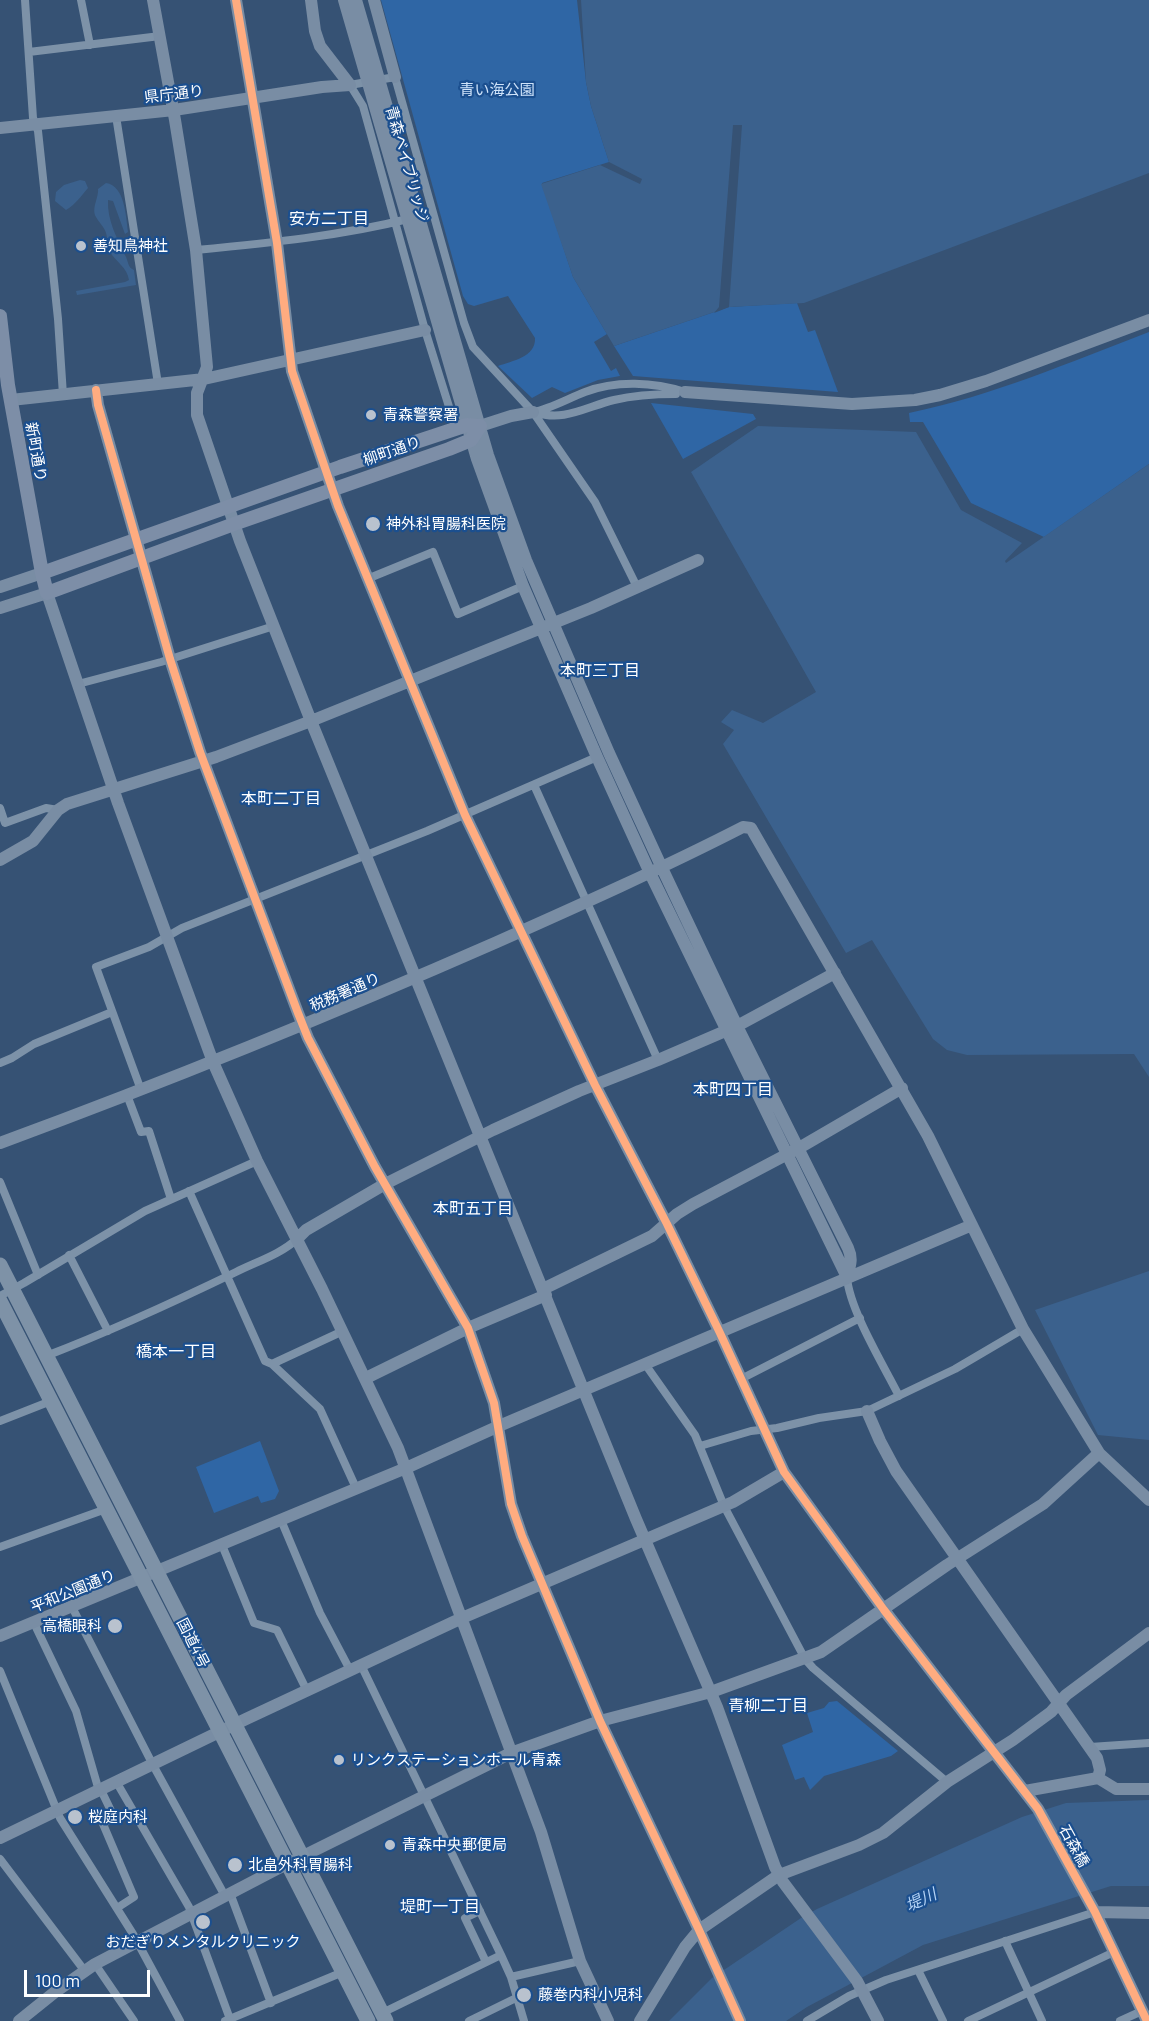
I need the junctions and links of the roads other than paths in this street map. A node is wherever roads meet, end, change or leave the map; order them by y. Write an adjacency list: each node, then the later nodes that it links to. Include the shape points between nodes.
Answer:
1 (25, 0): 11 (street)
2 (81, 0): 10 (street)
3 (153, 0): 9 (street)
4 (236, 0): 14 (street, 石森橋)
5 (311, 0): 13 (street, via 320,46)
6 (344, 0): 26 (street, 青森ベイブリッジ)
7 (356, 0): 26 (street, 青森ベイブリッジ)
8 (374, 0): 12 (street)
9 (160, 36): 10 (street); 15 (street)
10 (90, 45): 11 (street)
11 (29, 52): 17 (street)
12 (395, 77): 13 (street); 19 (street)
13 (350, 85): 14 (street, 県庁通り); 20 (street, via 363,106)
14 (252, 98): 15 (street, 県庁通り); 21 (street, 石森橋)
15 (174, 110): 16 (street, 県庁通り); 22 (street)
16 (116, 116): 17 (street, 県庁通り); 29 (street)
17 (34, 124): 18 (street, 県庁通り); 32 (street, via 38,131)
18 (0, 128)
19 (432, 212): 20 (street); 34 (street, via 473,347)
20 (394, 222): 21 (street); 25 (street)
21 (276, 243): 22 (street); 27 (street, 石森橋)
22 (196, 250): 28 (street, via 207,367)
23 (0, 316): 33 (main road, 新町通り)
24 (1149, 320): 31 (street, via 986,381 915,400 852,404)
25 (425, 330): 27 (street); 35 (street)
26 (447, 334): 35 (street)
27 (290, 359): 28 (street); 37 (street, 石森橋)
28 (204, 379): 29 (street); 39 (street, via 197,393 197,415)
29 (158, 384): 30 (street)
30 (96, 390): 32 (street); 41 (street)
31 (685, 392): 34 (street, via 620,399 558,417); 34 (street, via 633,384 608,386)
32 (63, 395): 33 (street)
33 (5, 400): 44 (main road, 新町通り)
34 (535, 412): 35 (street); 48 (street, via 595,502)
35 (468, 427): 36 (main road); 37 (main road, 柳町通り); 51 (street)
36 (471, 440): 38 (main road, 柳町通り); 46 (street)
37 (326, 472): 38 (street, 石森橋); 39 (main road, 柳町通り)
38 (332, 489): 40 (main road, 柳町通り); 45 (street, 石森橋)
39 (228, 507): 40 (street); 41 (main road, 柳町通り)
40 (234, 524): 42 (main road, 柳町通り); 52 (street)
41 (137, 539): 42 (street); 44 (main road, 柳町通り)
42 (142, 557): 49 (main road, 柳町通り); 54 (street)
43 (698, 560): 48 (street)
44 (42, 573): 47 (street, 柳町通り); 49 (main road, 新町通り)
45 (367, 579): 46 (street, via 434,552 458,614); 55 (street, 石森橋)
46 (524, 586): 53 (street)
47 (0, 587)
48 (637, 587): 51 (street)
49 (47, 592): 50 (street, 柳町通り); 56 (street)
50 (0, 608)
51 (553, 623): 53 (street); 67 (street)
52 (274, 626): 54 (street); 57 (street)
53 (541, 628): 55 (street); 58 (street)
54 (170, 659): 56 (street); 59 (street)
55 (410, 682): 57 (street); 64 (street, 石森橋)
56 (78, 684): 61 (street)
57 (311, 721): 59 (street); 65 (street)
58 (597, 757): 60 (street); 67 (street)
59 (203, 761): 61 (street); 68 (street)
60 (534, 785): 64 (street); 69 (street)
61 (114, 790): 63 (street); 71 (street)
62 (0, 808): 63 (street, via 5,823 46,808)
63 (58, 810): 66 (street, via 33,841)
64 (465, 815): 65 (street); 70 (street, 石森橋)
65 (365, 856): 68 (street); 73 (street)
66 (0, 860)
67 (656, 871): 69 (street, 税務署通り); 72 (street, 税務署通り, via 743,827 751,828); 76 (street)
68 (255, 899): 71 (street); 75 (street)
69 (586, 902): 70 (street, 税務署通り); 77 (street)
70 (522, 931): 73 (street, 税務署通り); 80 (street, 石森橋)
71 (166, 936): 74 (street, via 149,947 96,967); 78 (street)
72 (835, 973): 76 (street); 81 (street)
73 (415, 978): 75 (street, 税務署通り); 84 (street)
74 (112, 1012): 79 (street, via 34,1044); 82 (street)
75 (303, 1025): 78 (street, 税務署通り); 90 (street)
76 (731, 1028): 77 (street); 86 (street); 87 (street)
77 (658, 1060): 80 (street)
78 (213, 1062): 82 (street, 税務署通り); 88 (street)
79 (0, 1063)
80 (595, 1085): 84 (street); 93 (street, 石森橋)
81 (902, 1088): 86 (street); 94 (street)
82 (141, 1090): 83 (street, 税務署通り)
83 (127, 1095): 85 (street, 税務署通り); 92 (street, via 141,1132 149,1131)
84 (481, 1137): 90 (street); 102 (street)
85 (0, 1142)
86 (799, 1148): 87 (street); 100 (street, via 851,1255)
87 (787, 1154): 93 (street, via 693,1204); 100 (street)
88 (257, 1161): 91 (street); 95 (street)
89 (0, 1182): 98 (street)
90 (385, 1184): 95 (street); 105 (street)
91 (189, 1191): 92 (street); 99 (street)
92 (171, 1199): 96 (street)
93 (667, 1224): 102 (street, via 652,1236); 109 (street, 石森橋)
94 (972, 1225): 100 (street, 平和公園通り); 106 (street)
95 (297, 1239): 99 (street); 108 (street)
96 (69, 1255): 98 (street); 107 (street)
97 (0, 1265): 101 (highway, 国道4号)
98 (38, 1275): 101 (street)
99 (226, 1277): 107 (street); 111 (street, via 265,1361)
100 (847, 1278): 104 (street); 109 (street, 平和公園通り)
101 (6, 1292): 110 (highway, 国道4号)
102 (544, 1292): 105 (street); 115 (street)
103 (0, 1301): 117 (highway, 国道4号)
104 (860, 1318): 114 (street); 116 (street)
105 (468, 1328): 113 (street); 120 (street)
106 (1023, 1329): 116 (street, via 965,1364); 123 (street)
107 (108, 1331): 110 (street)
108 (343, 1331): 111 (street); 113 (street)
109 (720, 1333): 112 (street, 平和公園通り); 114 (street, 石森橋)
110 (46, 1356): 135 (highway, 国道4号)
111 (272, 1364): 126 (street, via 320,1409)
112 (645, 1364): 115 (street, 平和公園通り); 122 (street)
113 (366, 1378): 124 (street)
114 (741, 1379): 121 (street, 石森橋)
115 (584, 1390): 120 (street, 平和公園通り); 131 (street)
116 (899, 1396): 118 (street)
117 (51, 1401): 119 (street); 129 (highway, 国道4号)
118 (867, 1411): 121 (street); 134 (street, via 896,1471)
119 (0, 1421)
120 (499, 1426): 124 (street, 平和公園通り); 137 (street, via 511,1504)
121 (765, 1430): 122 (street); 125 (street, 石森橋)
122 (700, 1446): 128 (street)
123 (1099, 1453): 127 (street); 134 (street, via 1042,1504)
124 (406, 1468): 126 (street, 平和公園通り); 140 (street)
125 (784, 1472): 128 (street); 139 (street, 石森橋)
126 (356, 1488): 130 (street, 平和公園通り)
127 (1149, 1500)
128 (724, 1506): 131 (street); 144 (street)
129 (106, 1509): 133 (street); 136 (highway, 国道4号)
130 (281, 1520): 132 (street, 平和公園通り); 145 (street, via 320,1613)
131 (645, 1539): 137 (street); 148 (street)
132 (222, 1545): 135 (street, 平和公園通り); 147 (street, via 254,1623 277,1630)
133 (0, 1547)
134 (957, 1558): 139 (street); 149 (street)
135 (157, 1572): 136 (street, 平和公園通り); 151 (highway, 国道4号)
136 (142, 1579): 138 (street, 平和公園通り); 152 (highway, 国道4号)
137 (542, 1584): 140 (street); 150 (street)
138 (72, 1607): 141 (street, 平和公園通り); 157 (street)
139 (884, 1610): 144 (street); 155 (street, 石森橋)
140 (462, 1618): 145 (street); 156 (street)
141 (34, 1623): 143 (street, 平和公園通り); 162 (street, via 76,1711)
142 (1149, 1633): 149 (street)
143 (0, 1636)
144 (805, 1659): 148 (street); 159 (street)
145 (355, 1668): 147 (street); 164 (street)
146 (0, 1671): 165 (street)
147 (307, 1691): 151 (street)
148 (711, 1692): 150 (street); 170 (street)
149 (1059, 1703): 154 (street); 155 (street)
150 (600, 1721): 156 (street); 177 (street)
151 (235, 1725): 152 (street); 167 (highway, 国道4号)
152 (220, 1733): 157 (street); 169 (highway, 国道4号)
153 (1149, 1743): 154 (street)
154 (1090, 1747): 158 (street, via 1099,1764)
155 (993, 1752): 159 (street); 163 (street, 石森橋)
156 (511, 1753): 164 (street); 182 (street, via 551,1863)
157 (153, 1765): 160 (street); 171 (street)
158 (1098, 1778): 161 (street, via 1116,1789); 163 (street)
159 (947, 1782): 170 (street, via 873,1839)
160 (117, 1783): 162 (street); 175 (street)
161 (1149, 1789)
162 (100, 1791): 165 (street); 172 (street, via 114,1818 103,1824 134,1897)
163 (1025, 1791): 174 (street, 石森橋)
164 (425, 1795): 167 (street); 173 (street)
165 (57, 1811): 166 (street); 172 (street)
166 (0, 1838)
167 (302, 1856): 169 (street); 193 (highway, 国道4号)
168 (0, 1859): 184 (street)
169 (288, 1863): 171 (street); 186 (highway, 国道4号)
170 (779, 1875): 177 (street); 188 (street)
171 (227, 1894): 175 (street); 191 (street)
172 (117, 1908): 178 (street)
173 (480, 1911): 181 (street); 183 (street, via 465,1918)
174 (1095, 1912): 176 (street); 179 (street); 180 (street, 石森橋)
175 (191, 1913): 178 (street); 195 (street)
176 (1149, 1913)
177 (699, 1930): 202 (street); 203 (street)
178 (137, 1941): 184 (street); 197 (street)
179 (1005, 1941): 185 (street); 189 (street)
180 (1114, 1952): 189 (street); 192 (street, 石森橋)
181 (501, 1955): 183 (street); 187 (street)
182 (580, 1961): 187 (street); 201 (street)
183 (486, 1962): 193 (street)
184 (90, 1967): 194 (street); 196 (street)
185 (918, 1970): 188 (street); 206 (street)
186 (343, 1972): 191 (street); 198 (highway, 国道4号)
187 (512, 1977): 190 (street)
188 (860, 1985): 204 (street); 205 (street)
189 (1028, 1992): 207 (street); 208 (street)
190 (516, 1998): 199 (street); 200 (street)
191 (271, 2003): 195 (street)
192 (1144, 2016): 209 (street)
193 (384, 2017)
194 (27, 2019)
195 (227, 2020)
196 (134, 2021)
197 (180, 2021)
198 (368, 2021)
199 (469, 2021)
200 (524, 2021)
201 (608, 2021)
202 (640, 2021)
203 (740, 2021)
204 (807, 2021)
205 (878, 2021)
206 (942, 2021)
207 (968, 2021)
208 (1042, 2021)
209 (1120, 2021)

